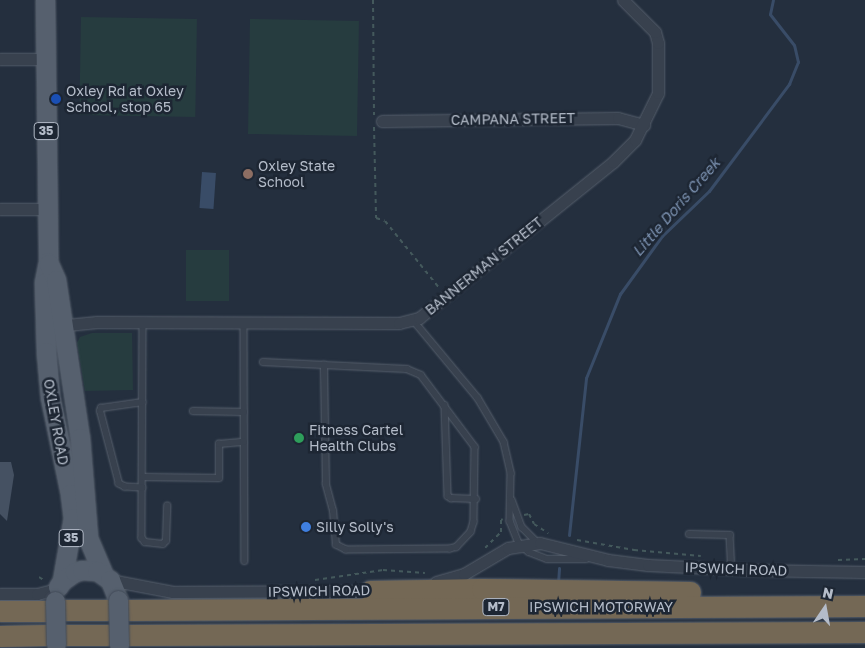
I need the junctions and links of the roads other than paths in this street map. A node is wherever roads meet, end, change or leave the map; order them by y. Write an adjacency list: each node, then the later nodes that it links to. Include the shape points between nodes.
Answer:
1 (45, 0): 4 (main road, OXLEY ROAD / 35)
2 (623, 0): 6 (street, BANNERMAN STREET, via 656,35 658,93)
3 (0, 59): 4 (street)
4 (46, 59): 8 (main road, OXLEY ROAD / 35)
5 (382, 121): 6 (street, CAMPANA STREET, via 618,118)
6 (644, 125): 9 (street, BANNERMAN STREET, via 635,140 612,162)
7 (0, 209): 8 (street)
8 (47, 209): 12 (main road, OXLEY ROAD / 35, via 48,262 44,283)
9 (414, 320): 11 (street, BANNERMAN STREET, via 399,323); 22 (lane, via 478,398 501,439 508,455)
10 (143, 323): 11 (street, BANNERMAN STREET); 12 (street, BANNERMAN STREET, via 98,322); 15 (lane)
11 (244, 323): 18 (lane)
12 (54, 327): 32 (main road, OXLEY ROAD / 35, via 80,438 88,538); 35 (main road, OXLEY ROAD / 35, via 50,397 73,518)
13 (263, 362): 14 (lane)
14 (324, 365): 16 (lane, via 414,372 425,379); 23 (lane, via 326,484 333,511 336,545 346,550 450,549 464,541 471,532)
15 (143, 402): 20 (lane); 21 (lane, via 101,408 100,411 119,484)
16 (445, 405): 23 (lane, via 475,447); 23 (lane, via 448,496)
17 (193, 411): 18 (lane)
18 (244, 412): 19 (lane)
19 (244, 442): 20 (lane, via 219,444 219,478); 29 (lane)
20 (143, 477): 21 (lane)
21 (143, 488): 24 (lane, via 142,538 145,542 163,544 166,541)
22 (512, 498): 26 (lane, via 522,527); 27 (lane, via 510,521)
23 (476, 499)
24 (167, 506)
25 (689, 534): 30 (lane, via 730,535)
26 (540, 543): 27 (street, IPSWICH ROAD); 28 (street, IPSWICH ROAD)
27 (521, 545): 28 (lane, IPSWICH ROAD, via 547,559); 33 (street, IPSWICH ROAD, via 500,551 453,578)
28 (608, 560): 30 (street, IPSWICH ROAD, via 656,566)
29 (245, 561)
30 (732, 569): 31 (street, IPSWICH ROAD)
31 (865, 572)
32 (106, 577): 33 (street, IPSWICH ROAD, via 173,592); 35 (main road, via 82,570 69,575); 38 (main road, 35)
33 (370, 591): 36 (highway, via 519,590)
34 (0, 594): 35 (street)
35 (55, 595): 38 (highway, IPSWICH MOTORWAY / M7); 39 (highway, IPSWICH MOTORWAY / M7); 42 (main road, 35, bridge)
36 (865, 596)
37 (865, 606): 38 (highway, IPSWICH MOTORWAY / M7)
38 (117, 607): 43 (main road, 35, bridge)
39 (0, 611)
40 (865, 632): 43 (highway, IPSWICH MOTORWAY / M7)
41 (0, 636): 42 (highway, IPSWICH MOTORWAY / M7)
42 (56, 641): 43 (highway, IPSWICH MOTORWAY / M7)
43 (118, 641)

